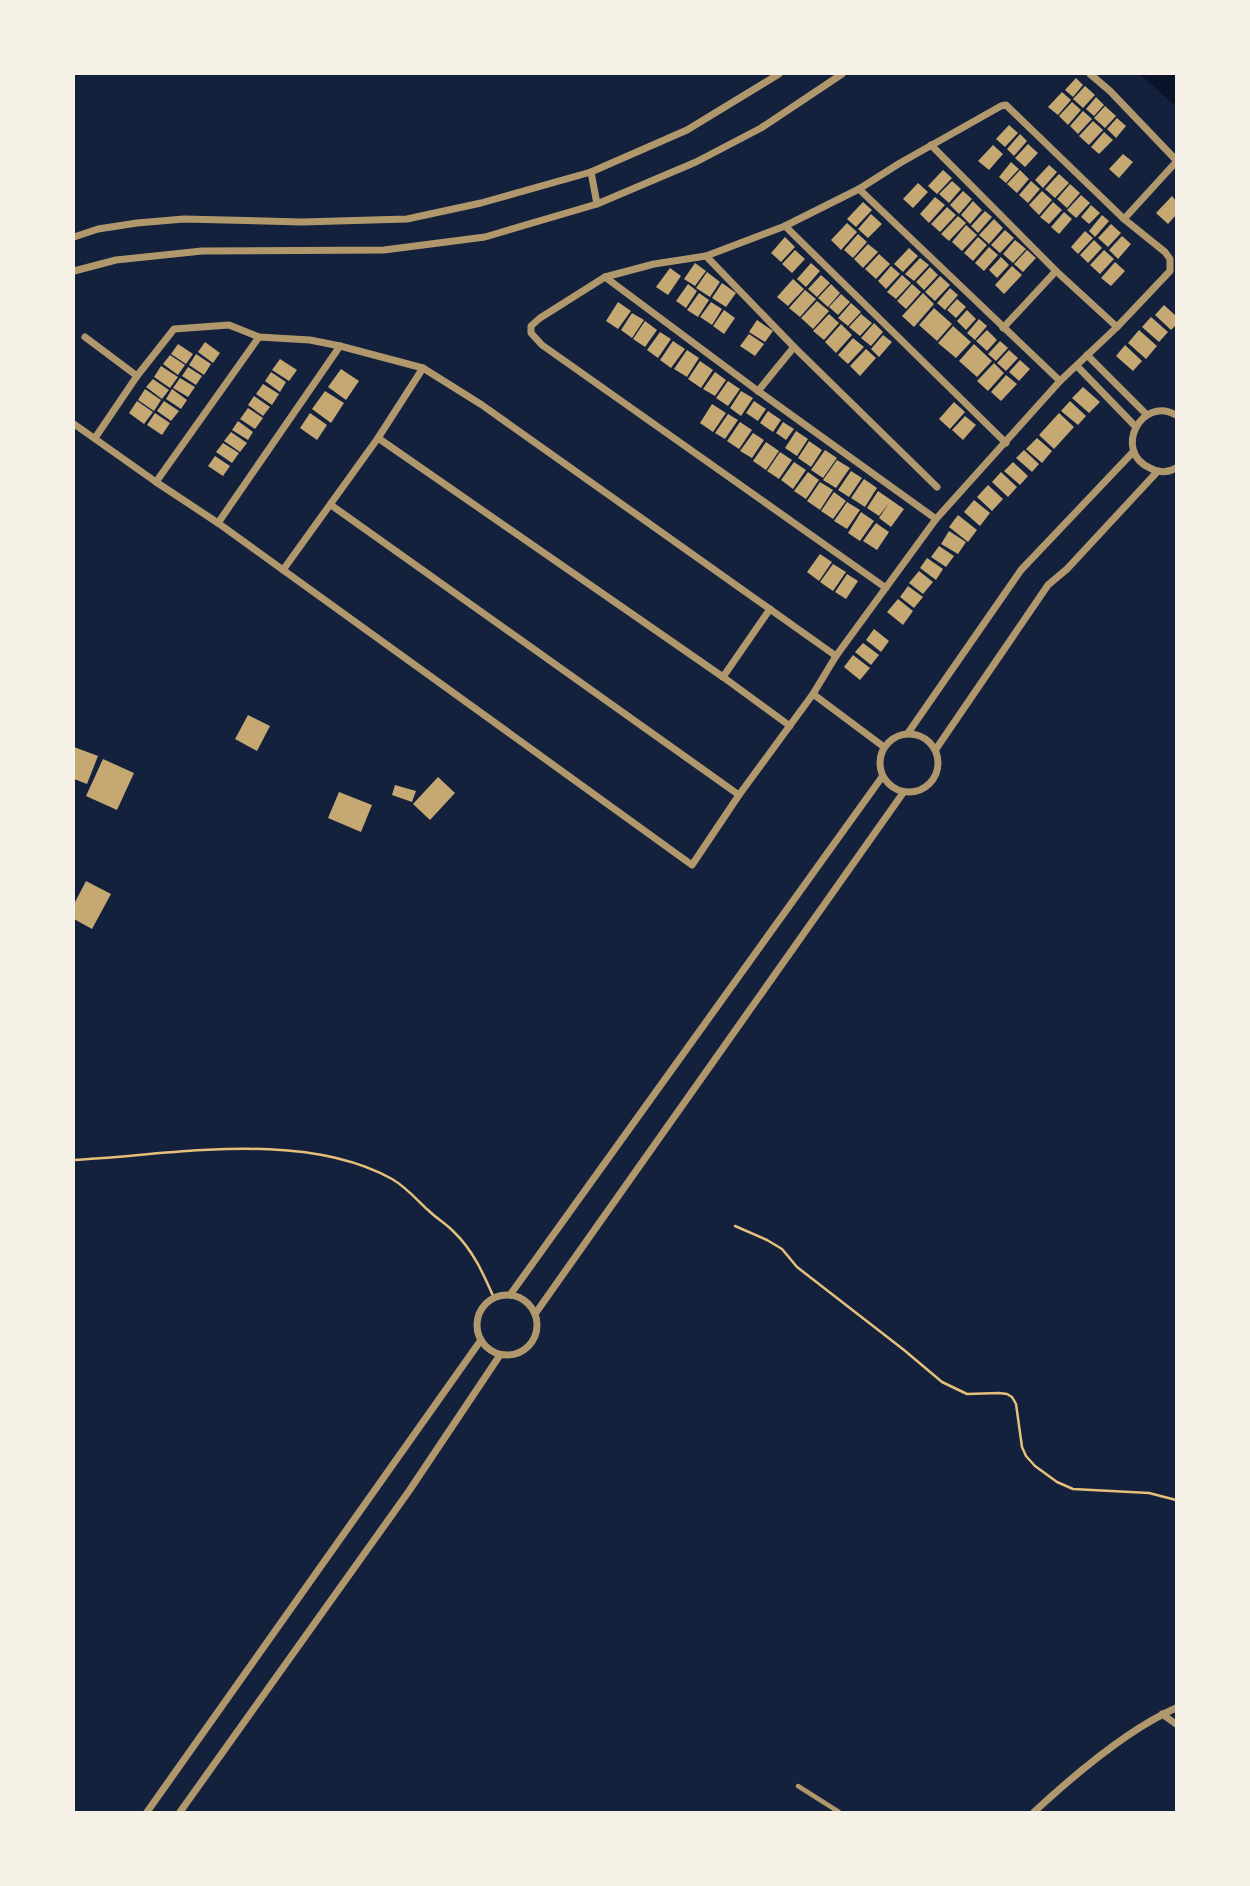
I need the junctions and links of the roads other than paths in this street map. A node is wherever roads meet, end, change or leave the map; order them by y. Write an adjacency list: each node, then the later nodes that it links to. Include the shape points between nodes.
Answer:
1 (779, 74): 4 (street)
2 (842, 74): 9 (street, via 761,128 696,162)
3 (1090, 74): 6 (street)
4 (767, 77): 7 (street, via 687,130)
5 (931, 145): 8 (street); 10 (street, via 1006,105); 15 (street)
6 (1177, 161): 10 (street)
7 (591, 172): 9 (street); 12 (street, via 407,219 184,219 111,227)
8 (859, 189): 11 (street); 18 (street)
9 (597, 204): 14 (street, via 485,237 384,250 202,251 116,260)
10 (1124, 219): 17 (street, via 1165,252 1171,263 1170,271)
11 (785, 226): 13 (street); 35 (street)
12 (74, 237)
13 (706, 256): 16 (street); 22 (street)
14 (74, 271)
15 (1056, 271): 17 (street); 18 (street)
16 (605, 277): 28 (street); 45 (street, via 540,318 531,326 531,333)
17 (1116, 327): 23 (street)
18 (1003, 328): 27 (street)
19 (85, 337): 26 (street)
20 (259, 337): 21 (street); 26 (street, via 229,325 174,329); 39 (street)
21 (340, 346): 25 (street); 43 (street)
22 (794, 347): 28 (street); 40 (street)
23 (1087, 355): 24 (street); 30 (street)
24 (1077, 366): 27 (street); 32 (street)
25 (423, 368): 34 (street); 46 (street)
26 (137, 376): 33 (street)
27 (1060, 382): 35 (street)
28 (758, 391): 42 (street)
29 (1175, 411): 30 (street)
30 (1147, 415): 32 (street)
31 (74, 424): 33 (street)
32 (1136, 427): 36 (street)
33 (95, 438): 39 (street)
34 (378, 438): 41 (street); 48 (street)
35 (1006, 443): 42 (street)
36 (1133, 452): 38 (street, via 1143,465); 51 (street, via 1021,570)
37 (1177, 468): 38 (street)
38 (1157, 472): 53 (street, via 1048,585)
39 (156, 482): 43 (street)
40 (937, 487)
41 (331, 505): 44 (street); 56 (street)
42 (936, 519): 45 (street)
43 (218, 523): 44 (street)
44 (283, 570): 56 (street, via 692,865)
45 (886, 588): 47 (street)
46 (770, 609): 47 (street); 48 (street)
47 (836, 656): 49 (street)
48 (723, 677): 50 (street)
49 (813, 694): 50 (street); 52 (street)
50 (790, 726): 56 (street)
51 (908, 733): 52 (street, via 894,737); 53 (street, via 924,737)
52 (884, 747): 54 (street, via 879,757)
53 (936, 749): 55 (street, via 939,766 933,781 919,791)
54 (882, 777): 55 (street); 57 (street)
55 (903, 793): 58 (street)
56 (739, 795)
57 (510, 1295): 58 (street, via 526,1301); 59 (street, via 494,1298 482,1309 477,1324)
58 (535, 1314): 60 (street, via 537,1330 530,1345 517,1354)
59 (481, 1340): 60 (street); 65 (street)
60 (500, 1355): 66 (street)
61 (1177, 1708): 62 (street)
62 (1162, 1714): 63 (street); 68 (street, via 1092,1762)
63 (1177, 1724)
64 (799, 1786): 67 (lane)
65 (147, 1812)
66 (180, 1812)
67 (839, 1812)
68 (1034, 1812)

